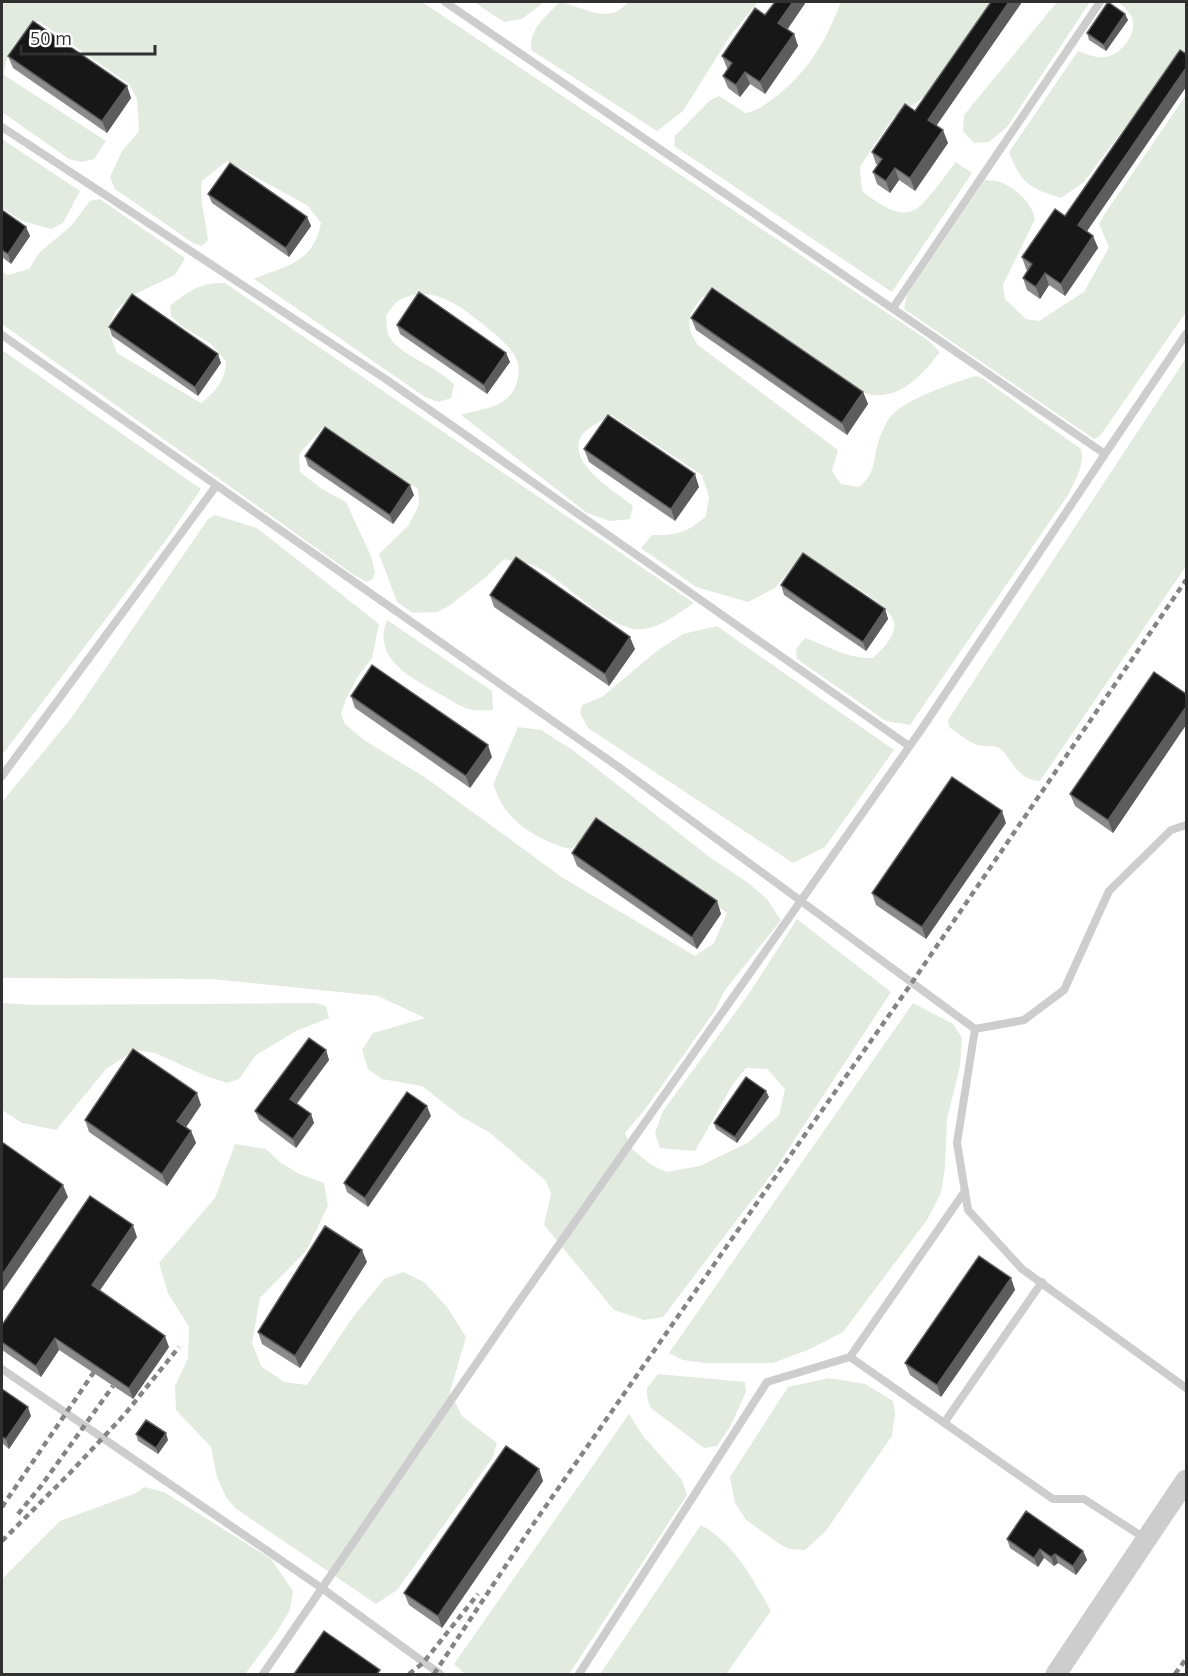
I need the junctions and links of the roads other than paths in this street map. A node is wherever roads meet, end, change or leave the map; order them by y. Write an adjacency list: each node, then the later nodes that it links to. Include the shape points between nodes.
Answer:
1 (445, 2): 4 (lane)
2 (1100, 2): 4 (lane)
3 (2, 127): 9 (lane, via 387,380)
4 (893, 308): 7 (lane)
5 (1186, 334): 7 (lane)
6 (2, 335): 8 (lane)
7 (1105, 454): 9 (lane)
8 (216, 486): 10 (lane); 12 (lane, via 620,768)
9 (909, 746): 12 (lane)
10 (2, 776)
11 (1186, 825): 13 (lane, via 1171,830 1109,891 1064,990 1024,1020)
12 (802, 902): 13 (lane); 22 (lane, via 513,1310)
13 (975, 1029): 14 (lane, via 957,1143)
14 (965, 1191): 15 (lane, via 968,1210 1022,1269); 16 (lane)
15 (1042, 1282): 18 (lane); 19 (lane)
16 (850, 1357): 19 (lane); 25 (lane, via 767,1382)
17 (2, 1369): 22 (lane)
18 (1186, 1388)
19 (944, 1423): 21 (lane, via 1053,1499 1084,1499)
20 (1186, 1480): 21 (street)
21 (1146, 1540): 26 (street)
22 (323, 1589): 23 (lane); 24 (lane)
23 (263, 1674)
24 (440, 1674)
25 (579, 1674)
26 (1056, 1674)

